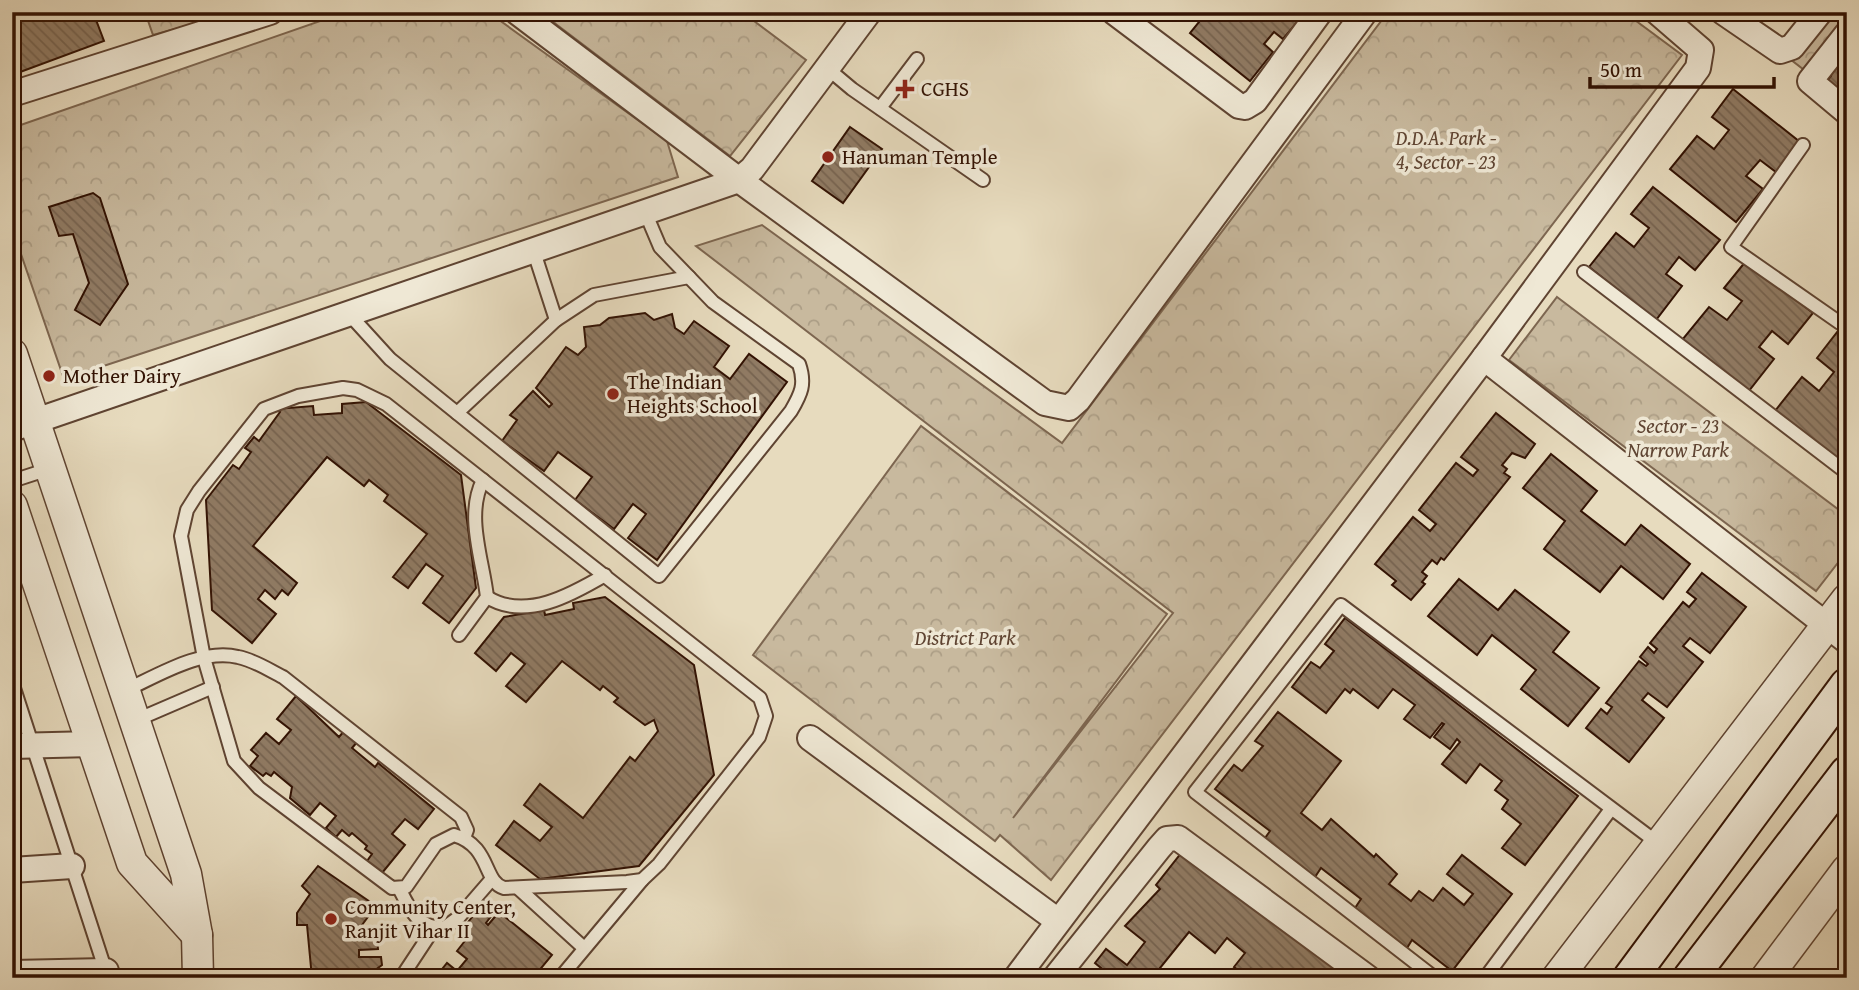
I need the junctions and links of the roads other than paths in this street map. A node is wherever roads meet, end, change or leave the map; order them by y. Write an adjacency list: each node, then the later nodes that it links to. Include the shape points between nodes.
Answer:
1 (271, 12): 13 (street)
2 (517, 12): 17 (street)
3 (869, 12): 12 (street)
4 (1114, 12): 5 (street, via 1245,107 1255,101)
5 (1320, 12)
6 (1365, 12): 17 (street, via 1069,408 1045,403)
7 (1657, 12): 27 (street, via 1701,50 1698,68)
8 (1723, 12): 9 (street, via 1780,51 1792,47)
9 (1820, 12)
10 (1847, 34): 15 (street, via 1810,81)
11 (916, 59): 14 (lane)
12 (827, 68): 14 (lane); 17 (street)
13 (12, 94)
14 (880, 108): 18 (lane)
15 (1847, 112)
16 (1804, 145): 25 (lane, via 1731,247)
17 (739, 180): 19 (street)
18 (982, 180)
19 (646, 214): 20 (street); 22 (lane, via 660,247)
20 (534, 252): 23 (street); 24 (lane)
21 (1584, 272): 31 (lane)
22 (689, 277): 24 (lane, via 594,295); 28 (lane, via 713,302 799,364 804,379 791,411 659,576)
23 (349, 314): 28 (lane, via 390,359); 29 (street)
24 (556, 320): 28 (lane)
25 (1844, 321)
26 (12, 354): 29 (street)
27 (1484, 358): 39 (street); 61 (street)
28 (457, 413)
29 (24, 424): 30 (street)
30 (52, 468): 33 (lane); 45 (street)
31 (1847, 474)
32 (484, 480): 36 (lane); 37 (lane, via 476,494 478,554); 41 (lane, via 386,404 356,390 298,396 264,408 187,510 181,536)
33 (12, 481)
34 (12, 506): 35 (street)
35 (22, 572): 48 (street)
36 (605, 575): 37 (lane, via 565,598 525,606 501,606); 58 (lane, via 760,698 766,716 759,737)
37 (487, 597): 40 (lane)
38 (1847, 599): 39 (street)
39 (1837, 633): 53 (street)
40 (459, 635)
41 (204, 658): 44 (lane); 45 (lane); 52 (lane, via 238,657 284,677 461,817 467,830)
42 (12, 682): 49 (lane)
43 (1847, 685): 76 (main road)
44 (213, 687): 46 (lane); 60 (lane, via 228,749 239,769)
45 (124, 691): 46 (street)
46 (134, 721): 63 (street, via 186,874)
47 (810, 738): 61 (street)
48 (93, 744): 49 (street); 63 (street, via 132,863)
49 (23, 746): 54 (lane)
50 (1847, 773): 77 (main road)
51 (1611, 809): 53 (lane); 73 (lane, via 1341,605 1195,792); 74 (lane)
52 (464, 838): 57 (lane, via 482,855); 60 (lane, via 454,835 436,844)
53 (1660, 844): 75 (street)
54 (72, 866): 55 (street); 66 (lane)
55 (12, 870)
56 (1847, 870): 78 (street)
57 (491, 880): 59 (lane, via 495,886); 62 (lane, via 449,926)
58 (642, 880): 59 (lane); 64 (lane)
59 (517, 888): 64 (lane)
60 (400, 890): 62 (lane, via 411,912)
61 (1058, 920): 70 (street)
62 (434, 928): 68 (lane)
63 (197, 935): 67 (street)
64 (584, 948): 69 (lane)
65 (12, 973): 66 (street)
66 (107, 974)
67 (198, 978)
68 (401, 978)
69 (561, 978)
70 (1016, 978)
71 (1055, 978): 72 (street, via 1158,848 1167,839 1178,838)
72 (1368, 978)
73 (1435, 978)
74 (1485, 978)
75 (1557, 978)
76 (1630, 978)
77 (1690, 978)
78 (1766, 978)

